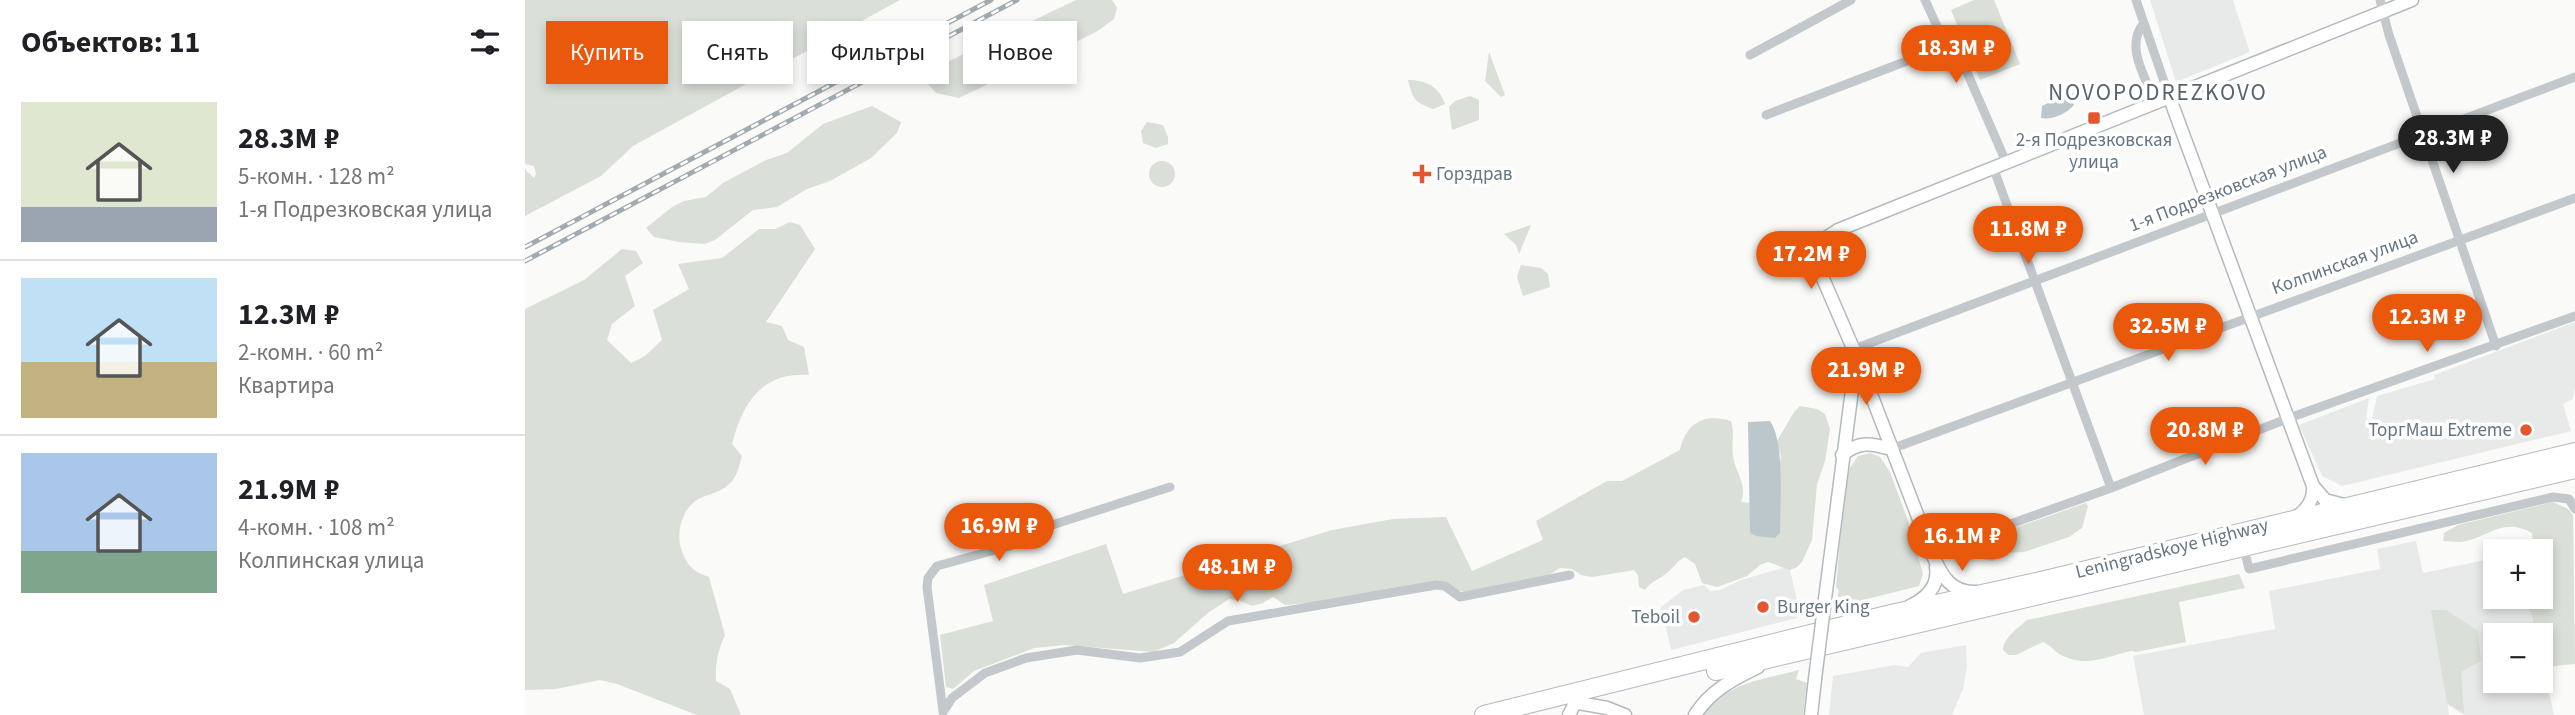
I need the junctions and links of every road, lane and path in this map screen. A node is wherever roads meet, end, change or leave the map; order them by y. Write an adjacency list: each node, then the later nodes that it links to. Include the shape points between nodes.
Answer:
1 (1851, 0): 8 (street)
2 (1925, 0): 7 (street)
3 (2136, 0): 6 (street)
4 (2412, 0): 5 (street)
5 (2382, 5): 10 (street); 13 (street)
6 (2144, 23): 10 (street); 11 (street, via 2134,43)
7 (1946, 46): 12 (street); 14 (street, via 1966,70)
8 (1751, 55)
9 (2575, 77): 13 (street, 1-я Подрезковская улица)
10 (2169, 96): 11 (street); 17 (street)
11 (2155, 102): 14 (street)
12 (1766, 115)
13 (2423, 133): 17 (street, 1-я Подрезковская улица); 18 (street)
14 (2006, 162): 15 (street)
15 (1993, 167): 19 (street); 23 (street, via 1830,234 1821,246 1819,262)
16 (2575, 198): 18 (street, Колпинская улица)
17 (2214, 214): 19 (street, 1-я Подрезковская улица); 20 (street)
18 (2459, 239): 20 (street, Колпинская улица); 22 (street)
19 (2035, 280): 23 (street, 1-я Подрезковская улица); 24 (street)
20 (2251, 316): 24 (street, Колпинская улица); 25 (street)
21 (2575, 316): 22 (street)
22 (2496, 346): 25 (street)
23 (1855, 352): 26 (street); 28 (street)
24 (2074, 383): 26 (street, Колпинская улица); 32 (street)
25 (2289, 418): 30 (street); 32 (street)
26 (1891, 449): 28 (street, via 1865,443); 37 (street)
27 (2575, 452): 33 (highway, Leningradskoye Highway)
28 (1842, 455): 48 (street, bridge)
29 (2575, 469): 36 (highway, Leningradskoye Highway)
30 (2313, 486): 33 (street, via 2329,502); 35 (street, via 2309,504)
31 (1170, 487): 43 (street, via 1046,527 1024,542 937,566 927,587)
32 (2111, 488): 37 (street, via 1949,546)
33 (2354, 505): 35 (highway, Leningradskoye Highway)
34 (2575, 509): 36 (street, via 2569,499 2553,497 2249,569)
35 (2289, 521): 39 (highway, Leningradskoye Highway)
36 (2244, 549): 41 (highway, Leningradskoye Highway)
37 (1933, 556): 39 (street, via 1952,586 1969,592); 40 (street, via 1937,578 1931,591)
38 (1570, 575): 43 (street, via 1459,597 1436,585 1228,621 1180,652 1140,658 1077,650 1026,658 985,673 952,698)
39 (1990, 591): 40 (highway, Leningradskoye Highway)
40 (1891, 614): 44 (highway, Leningradskoye Highway)
41 (1789, 654): 42 (highway, Leningradskoye Highway); 47 (street, via 1731,680)
42 (1574, 708): 45 (highway, Leningradskoye Highway); 46 (street, via 1607,708)
43 (943, 713)
44 (1484, 715)
45 (1532, 715)
46 (1625, 715)
47 (1695, 715)
48 (1811, 715)

